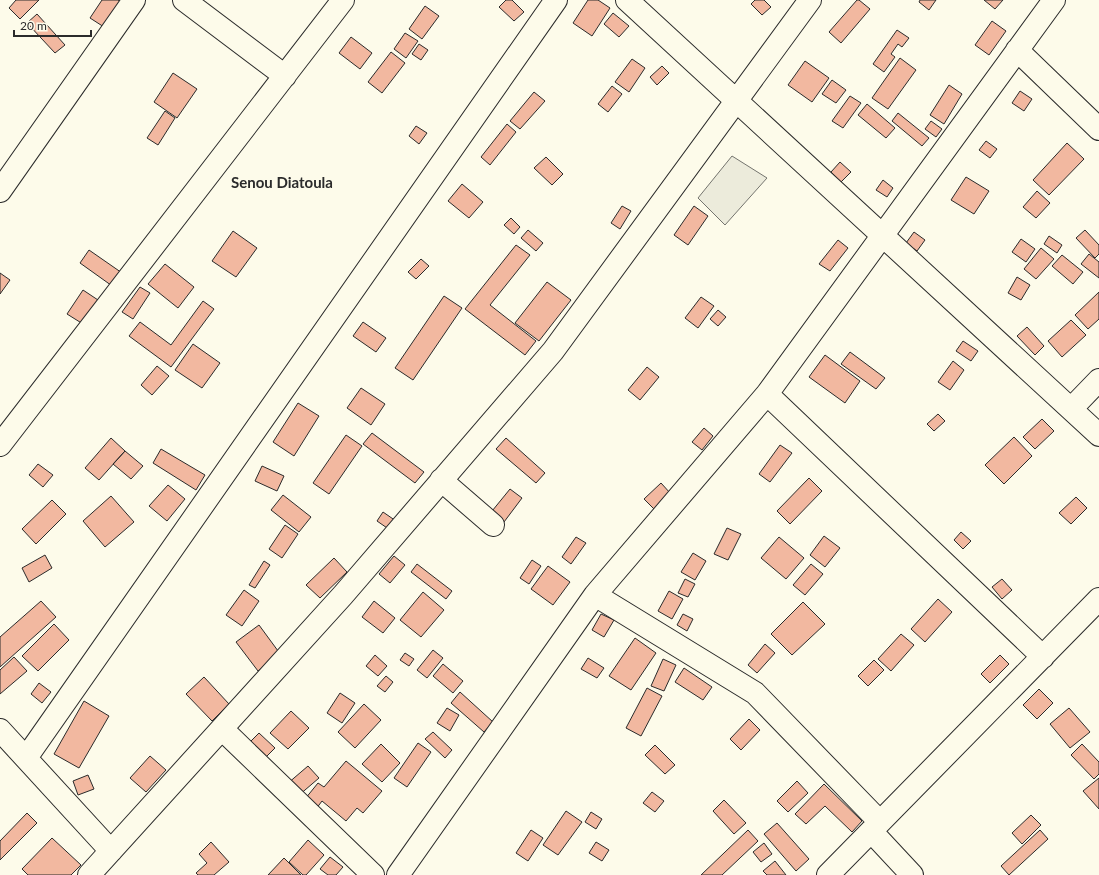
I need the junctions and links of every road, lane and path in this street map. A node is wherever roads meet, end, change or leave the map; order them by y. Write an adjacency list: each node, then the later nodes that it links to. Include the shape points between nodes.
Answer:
1 (134, 0): 12 (street)
2 (184, 0): 9 (street)
3 (343, 0): 9 (street)
4 (556, 0): 26 (street)
5 (627, 0): 10 (street)
6 (810, 0): 10 (street)
7 (1054, 0): 8 (street)
8 (1018, 50): 11 (street); 13 (street)
9 (285, 76): 18 (street)
10 (736, 101): 13 (street); 19 (street, via 553,350)
11 (1099, 129)
12 (0, 191)
13 (882, 236): 15 (street); 16 (street)
14 (1099, 380): 16 (street)
15 (767, 394): 21 (street); 23 (street)
16 (1071, 409): 17 (street)
17 (1099, 435)
18 (0, 445)
19 (441, 480): 20 (street); 24 (street, via 343,595)
20 (493, 524)
21 (595, 595): 27 (street, via 755,692); 31 (street)
22 (1099, 599): 23 (street)
23 (1043, 657): 27 (street)
24 (222, 729): 28 (street); 30 (street)
25 (0, 730): 26 (street)
26 (26, 758): 28 (street)
27 (876, 827): 32 (street); 33 (street)
28 (111, 851): 29 (street)
29 (89, 875)
30 (372, 875)
31 (398, 875)
32 (828, 875)
33 (912, 875)

